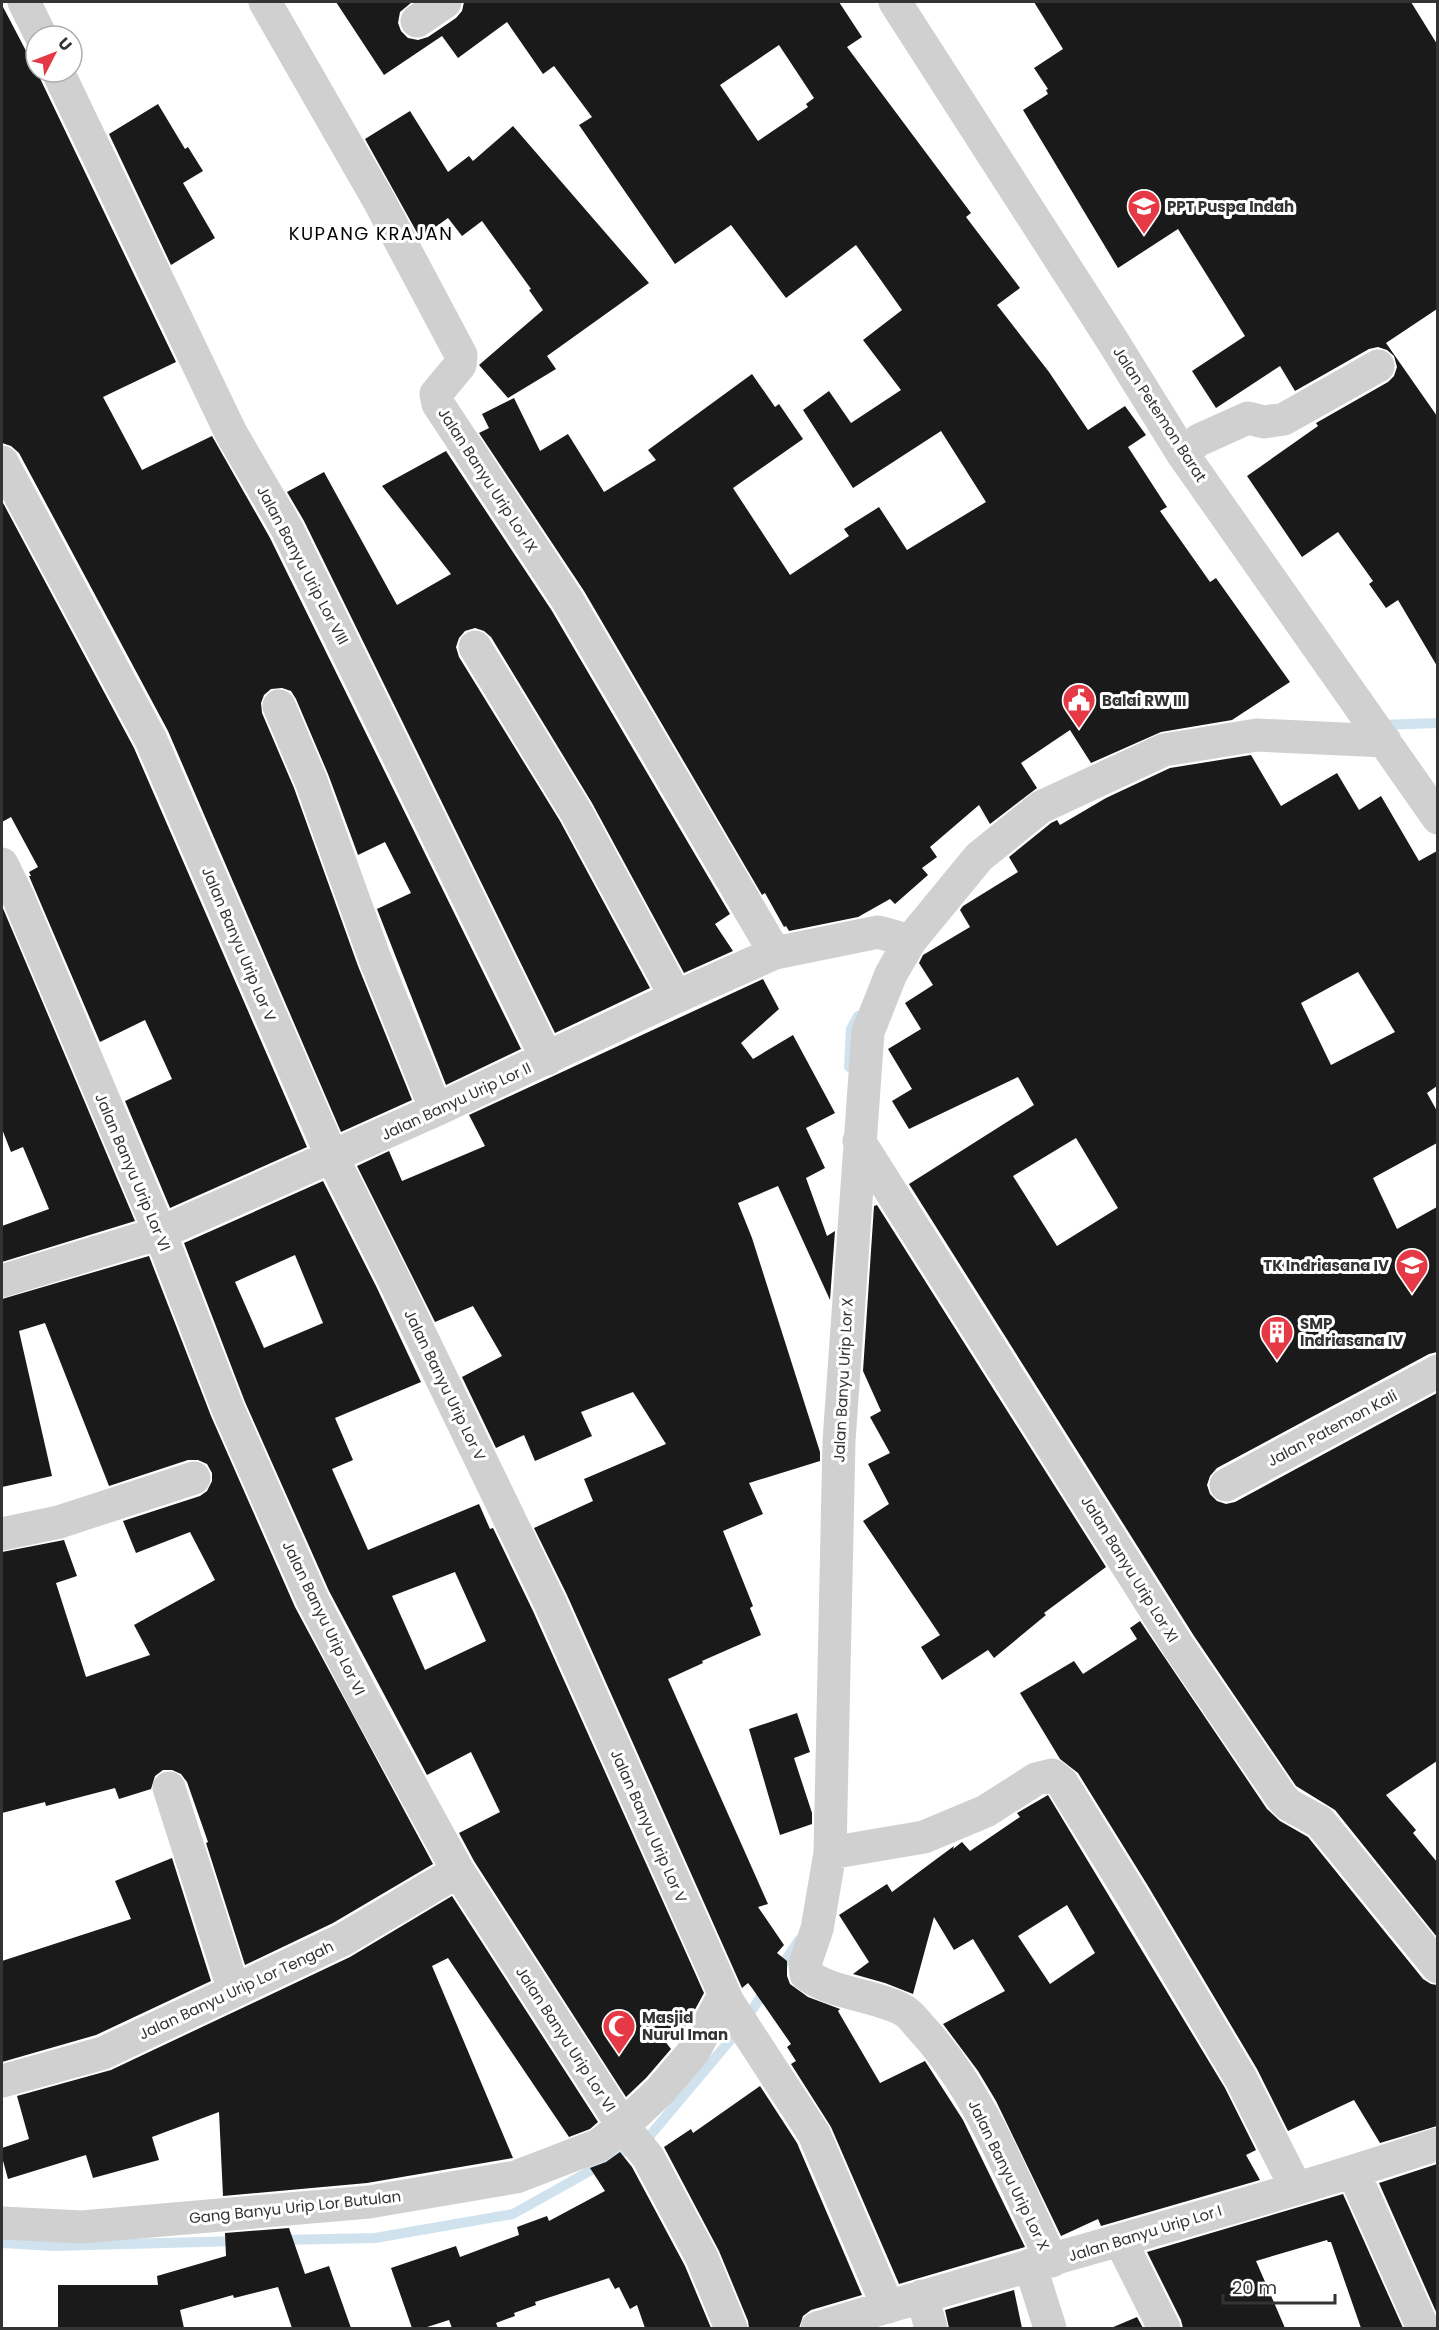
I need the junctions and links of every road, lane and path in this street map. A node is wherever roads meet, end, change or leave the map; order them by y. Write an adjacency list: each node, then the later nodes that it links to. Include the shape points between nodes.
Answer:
1 (24, 2): 6 (street)
2 (265, 2): 17 (street, Jalan Banyu Urip Lor IX, via 378,199 461,355 460,365 436,394 438,404 568,601)
3 (445, 2): 5 (street)
4 (901, 4): 9 (street, Jalan Petemon Barat)
5 (417, 21)
6 (34, 24)
7 (64, 84): 19 (street, Jalan Banyu Urip Lor VIII, via 231,433 288,529)
8 (1378, 366): 9 (street, via 1284,419 1264,422 1248,418 1198,440)
9 (1182, 453): 13 (street, Jalan Petemon Barat)
10 (2, 462): 22 (street, Jalan Banyu Urip Lor V, via 151,740)
11 (475, 647): 18 (street, via 576,812)
12 (279, 706): 20 (street)
13 (1382, 737): 14 (street, Jalan Petemon Barat); 16 (street, Jalan Banyu Urip Lor X, via 1257,735 1164,750 1041,807 979,857)
14 (1437, 818)
15 (2, 864): 23 (street, Jalan Banyu Urip Lor VI)
16 (897, 938): 17 (street, Jalan Banyu Urip Lor II); 21 (street, Jalan Banyu Urip Lor X, via 891,974 868,1032)
17 (775, 953): 18 (street, Jalan Banyu Urip Lor II)
18 (676, 997): 19 (street, Jalan Banyu Urip Lor II)
19 (547, 1059): 20 (street, Jalan Banyu Urip Lor II)
20 (436, 1110): 22 (street, Jalan Banyu Urip Lor II)
21 (859, 1142): 30 (street, Jalan Banyu Urip Lor X, via 839,1441); 32 (street, Jalan Banyu Urip Lor XI, via 1178,1646 1282,1798 1320,1822)
22 (332, 1157): 23 (street, Jalan Banyu Urip Lor II); 34 (street, Jalan Banyu Urip Lor V, via 550,1603)
23 (160, 1233): 24 (street, Jalan Banyu Urip Lor II); 31 (street, Jalan Banyu Urip Lor VI, via 228,1409 312,1599)
24 (2, 1281)
25 (1437, 1371): 27 (street, Jalan Patemon Kali)
26 (194, 1478): 28 (street, via 59,1522)
27 (1226, 1485)
28 (2, 1534)
29 (169, 1788): 33 (street)
30 (830, 1853): 39 (street, via 924,1837 986,1811 1035,1779 1052,1775 1062,1783 1241,2079); 42 (street, Jalan Banyu Urip Lor X, via 806,1974 815,1982 905,2011 935,2044 978,2108)
31 (458, 1871): 33 (street, Jalan Banyu Urip Lor Tengah, via 342,1940); 36 (street, Jalan Banyu Urip Lor VI)
32 (1437, 1966)
33 (234, 1991): 35 (street, Jalan Banyu Urip Lor Tengah, via 103,2053)
34 (726, 1998): 36 (street, Gang Banyu Urip Lor Butulan, via 694,2051 660,2091); 44 (street, Jalan Banyu Urip Lor V, via 814,2134)
35 (2, 2081)
36 (633, 2138): 40 (street, Gang Banyu Urip Lor Butulan, via 599,2145 516,2177 369,2202 82,2227); 45 (street, Jalan Banyu Urip Lor VI, via 702,2258)
37 (1437, 2144): 38 (street, Jalan Banyu Urip Lor I)
38 (1353, 2171): 39 (street, Jalan Banyu Urip Lor I); 50 (street)
39 (1296, 2188): 41 (street, Jalan Banyu Urip Lor I)
40 (2, 2223)
41 (1120, 2240): 42 (street, Jalan Banyu Urip Lor I); 49 (street)
42 (1041, 2263): 43 (street, Jalan Banyu Urip Lor I); 48 (street)
43 (922, 2296): 44 (street, Jalan Banyu Urip Lor I); 47 (street)
44 (888, 2307): 46 (street, Jalan Banyu Urip Lor I)
45 (731, 2328)
46 (817, 2328)
47 (931, 2328)
48 (1050, 2328)
49 (1164, 2328)
50 (1422, 2328)

